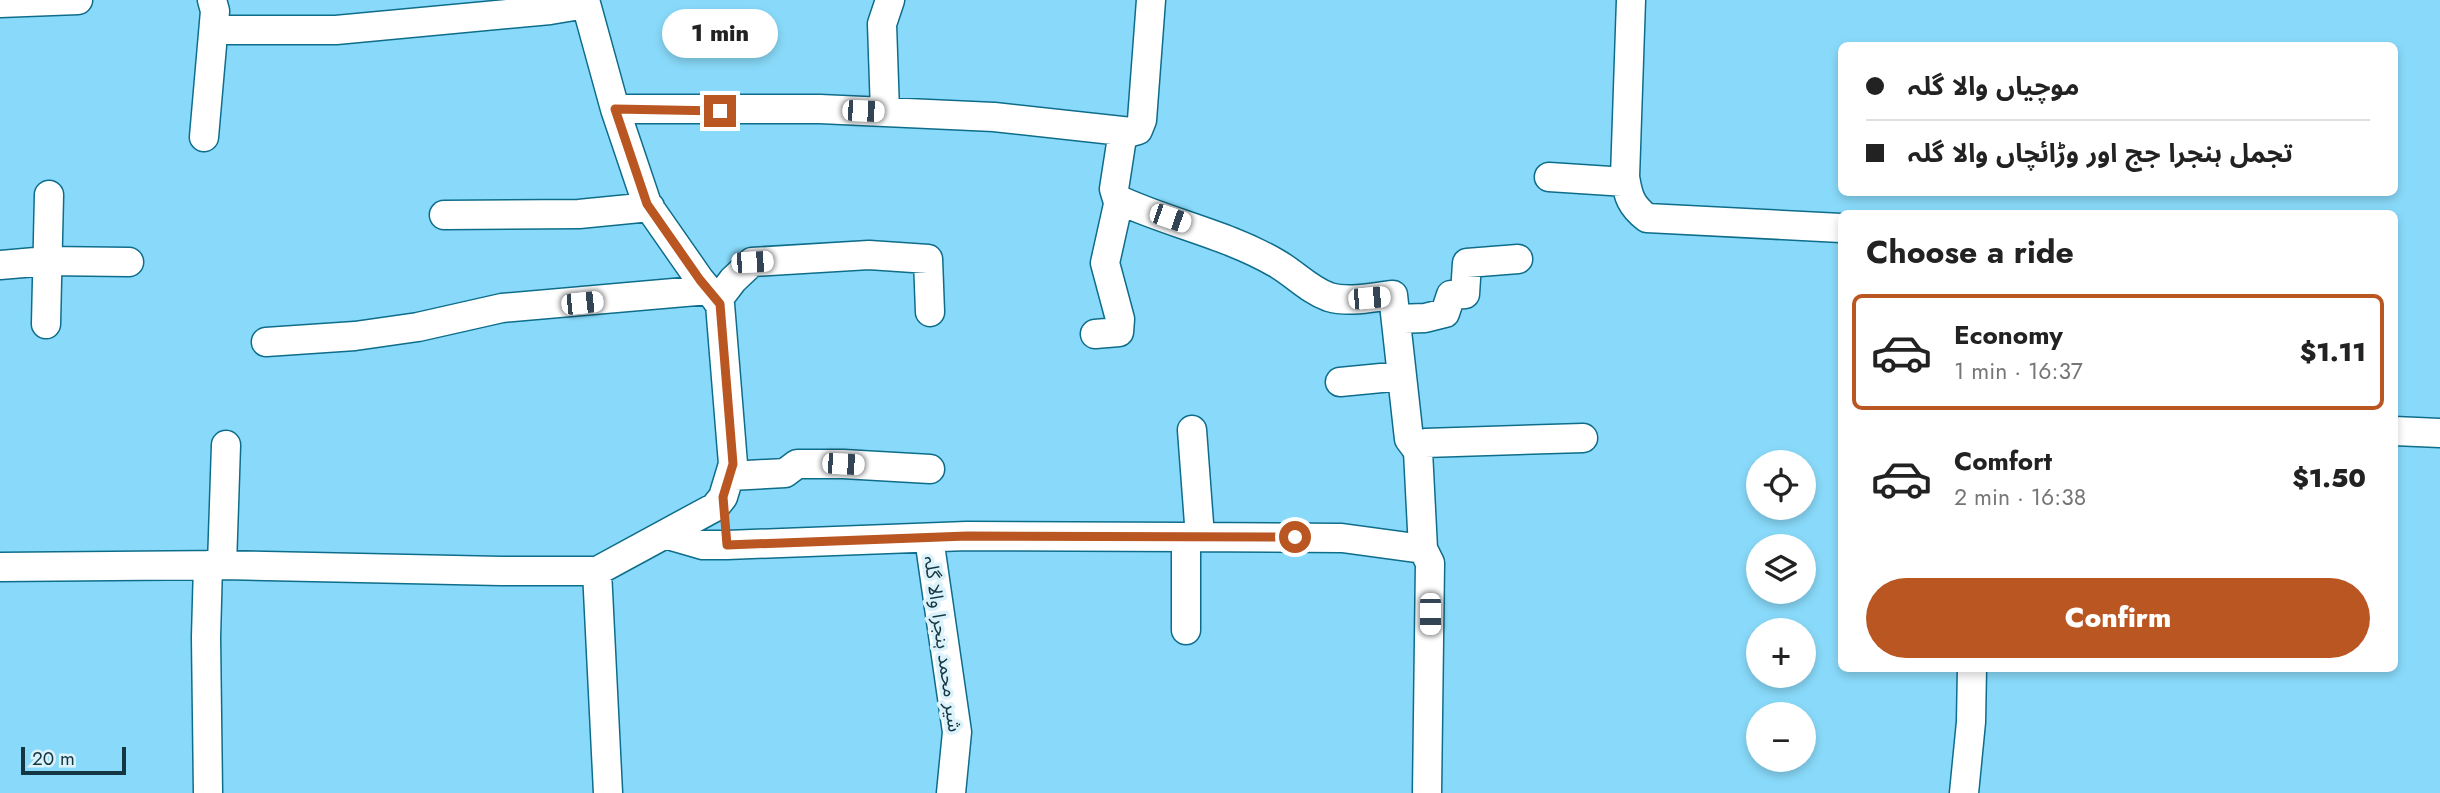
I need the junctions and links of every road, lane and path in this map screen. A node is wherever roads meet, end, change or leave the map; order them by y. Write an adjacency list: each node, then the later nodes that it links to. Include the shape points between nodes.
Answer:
1 (78, 0): 7 (street)
2 (212, 0): 8 (street)
3 (890, 0): 10 (street, via 882,24)
4 (1150, 0): 11 (street, via 1142,120 1139,130)
5 (1631, 0): 14 (street)
6 (586, 2): 8 (street, via 550,10 336,30); 9 (street)
7 (0, 4)
8 (214, 30): 12 (street)
9 (615, 109): 10 (street); 17 (street)
10 (885, 112): 11 (street, via 994,117)
11 (1127, 132): 16 (street, via 1114,188)
12 (204, 137)
13 (1549, 177): 14 (street)
14 (1627, 189): 19 (street, via 1635,209 1647,218)
15 (50, 195): 21 (street)
16 (1119, 200): 26 (street, via 1276,262 1328,297 1393,295); 28 (street, via 1105,263 1120,319 1119,332)
17 (650, 207): 18 (street, via 579,214); 24 (street)
18 (444, 215)
19 (1838, 228)
20 (1518, 259): 26 (street, via 1467,263 1465,294 1451,295 1445,313)
21 (47, 261): 22 (street); 23 (street); 27 (street)
22 (129, 262)
23 (0, 265)
24 (713, 295): 25 (street, via 752,262 869,255 928,259); 29 (street, via 502,308 355,337); 39 (street, via 720,304 732,424 733,464)
25 (930, 312)
26 (1396, 319): 30 (street)
27 (46, 324)
28 (1095, 334)
29 (265, 342)
30 (1402, 376): 31 (street); 37 (street, via 1409,439)
31 (1340, 382)
32 (1192, 430): 41 (street)
33 (2398, 432): 34 (street)
34 (2440, 433)
35 (1583, 438): 37 (street, via 1425,443)
36 (226, 445): 45 (street)
37 (1416, 449): 44 (street)
38 (930, 469): 39 (street, via 797,464 785,473)
39 (726, 487): 40 (street, via 715,507); 43 (street)
40 (665, 534): 43 (street, via 703,545); 47 (street)
41 (1193, 537): 42 (street); 44 (street, via 1342,538); 48 (street)
42 (929, 538): 43 (street); 52 (street, شیر محمد ہنجرا والا گلہ, via 957,732)
43 (727, 545)
44 (1423, 549): 53 (street, via 1430,564)
45 (215, 565): 46 (street); 47 (street); 50 (street, via 206,637)
46 (0, 567)
47 (597, 571): 51 (street)
48 (1186, 630)
49 (1972, 672): 54 (street)
50 (208, 793)
51 (608, 793)
52 (951, 793)
53 (1427, 793)
54 (1964, 793)

